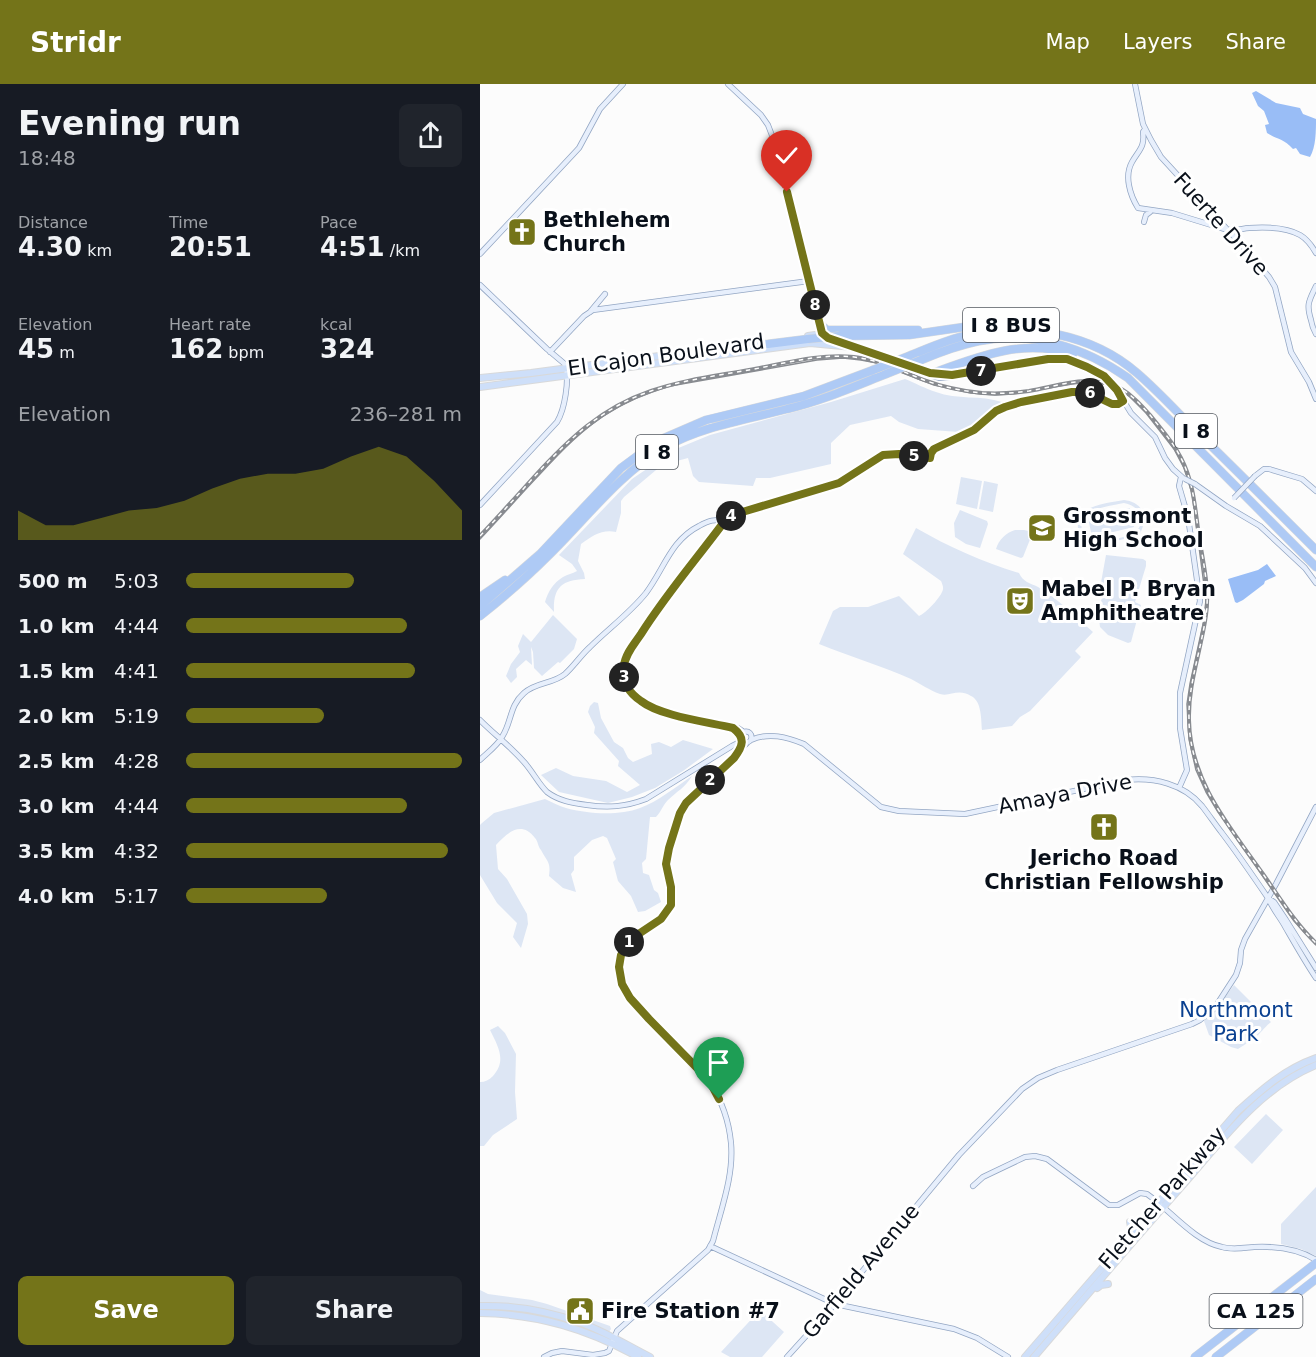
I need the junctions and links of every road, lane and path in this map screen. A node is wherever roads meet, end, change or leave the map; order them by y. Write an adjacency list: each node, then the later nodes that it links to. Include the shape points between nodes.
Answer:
1 (623, 84): 9 (street, via 600,109 579,148)
2 (728, 84): 10 (street, via 761,114 771,132)
3 (1135, 84): 4 (street, Fuerte Drive)
4 (1146, 129): 5 (street, via 1128,180 1138,208); 7 (street, Fuerte Drive, via 1166,163)
5 (1152, 211): 6 (street); 7 (street, via 1183,216)
6 (1144, 222)
7 (1228, 231): 8 (street, via 1285,230 1303,237); 32 (street, Fuerte Drive, via 1275,286 1291,352)
8 (1316, 253)
9 (480, 254)
10 (809, 281): 14 (street); 15 (street)
11 (480, 285): 24 (street)
12 (1316, 286): 18 (street, via 1308,304)
13 (605, 294): 14 (street)
14 (590, 312): 24 (street)
15 (818, 320): 16 (street); 17 (highway, via 827,330)
16 (822, 333): 17 (highway); 20 (main road, via 819,339); 21 (main road, El Cajon Boulevard); 22 (main road); 23 (street, El Cajon Boulevard)
17 (840, 333): 19 (highway, I 8 BUS, via 909,335 982,325 1030,326); 20 (highway, I 8 BUS, bridge)
18 (1316, 334)
19 (1077, 339): 39 (highway, I 8, via 1138,373); 40 (highway, I 8, bridge, via 1031,330 981,332 952,339 804,396 706,420 662,439 621,468)
20 (809, 341): 21 (highway, I 8 BUS); 22 (main road, El Cajon Boulevard / I 8 BUS); 27 (main road, El Cajon Boulevard / I 8 BUS)
21 (748, 345): 27 (main road, El Cajon Boulevard / I 8 BUS)
22 (831, 345): 23 (main road, El Cajon Boulevard / I 8 BUS)
23 (848, 346): 26 (main road, El Cajon Boulevard / I 8 BUS)
24 (550, 352): 27 (street, via 566,365)
25 (1103, 362): 28 (highway, I 8 BUS, via 1066,351 1011,349 990,352); 41 (highway, I 8, via 1128,378); 42 (highway, I 8, bridge, via 1062,345 990,339 921,360 807,404 709,428 667,446 628,474)
26 (920, 369): 28 (main road, El Cajon Boulevard / I 8 BUS); 29 (street, El Cajon Boulevard, via 940,378)
27 (567, 372): 30 (main road, El Cajon Boulevard / I 8 BUS); 31 (main road, El Cajon Boulevard / I 8 BUS); 36 (street, via 557,423)
28 (936, 372): 29 (street, El Cajon Boulevard)
29 (961, 374): 33 (street, El Cajon Boulevard, bridge, via 1057,358 1076,362 1104,376)
30 (480, 378)
31 (480, 387)
32 (1316, 399)
33 (1123, 401): 34 (street, El Cajon Boulevard, via 1155,437 1165,458); 38 (street, via 1112,404 1089,393 1072,392 1021,402 1005,407 974,430 934,449 930,458 883,455 839,483 739,513)
34 (1183, 478): 37 (street, bridge); 55 (street, via 1179,486 1188,518 1200,601 1180,693 1180,728 1187,770)
35 (1316, 491): 37 (street, bridge, via 1302,479 1267,469)
36 (480, 505)
37 (1226, 506): 43 (street, via 1260,526)
38 (724, 522): 50 (street, via 655,612 628,653 623,672 628,689 641,702 655,709 738,728); 51 (street, via 706,522 681,538 633,608 565,674 524,692 511,710)
39 (1316, 549)
40 (540, 554): 44 (highway); 45 (highway, I 8)
41 (1316, 567)
42 (522, 582): 46 (highway, I 8); 47 (highway)
43 (1316, 583)
44 (480, 597)
45 (480, 606)
46 (480, 616)
47 (480, 623)
48 (480, 720): 51 (street)
49 (765, 737): 50 (street); 50 (street, via 756,733); 55 (street, Amaya Drive, via 779,736 804,744 881,807 899,811 965,814 1139,778)
50 (744, 739): 52 (street); 53 (street)
51 (500, 740): 52 (street, via 554,796 570,803 602,807 646,799); 54 (street)
52 (732, 746): 53 (street)
53 (739, 751): 64 (street, via 678,815 666,864 672,902 661,919 634,937 620,959 622,984 630,998 710,1082 723,1108 730,1134 731,1167)
54 (480, 760)
55 (1179, 788): 57 (street, Amaya Drive, via 1202,806)
56 (1316, 807): 57 (street, Garfield Avenue)
57 (1268, 898): 58 (street, Amaya Drive); 59 (street, Amaya Drive); 71 (street, Garfield Avenue, via 1245,939 1236,975 1209,1014 1192,1024 1032,1082 958,1155)
58 (1316, 968)
59 (1316, 978)
60 (1316, 1058): 63 (main road, Fletcher Parkway, via 1265,1087 1230,1119)
61 (1316, 1065): 63 (main road, Fletcher Parkway, via 1253,1106)
62 (973, 1186): 63 (street, via 1025,1157 1037,1156 1056,1165 1109,1205 1118,1205 1142,1192)
63 (1161, 1205): 65 (street, via 1211,1244 1237,1248 1277,1246); 70 (main road, Fletcher Parkway); 80 (main road, Fletcher Parkway, via 1142,1221 1130,1222 1132,1233)
64 (710, 1245): 71 (street); 74 (street, via 617,1331)
65 (1315, 1260): 82 (highway, CA 125)
66 (1316, 1279): 69 (highway, CA 125)
67 (1108, 1284): 70 (main road)
68 (1316, 1284): 69 (highway)
69 (1302, 1292): 83 (highway, CA 125)
70 (1089, 1293): 81 (main road, Fletcher Parkway)
71 (836, 1304): 78 (street, Garfield Avenue); 79 (street, via 954,1329)
72 (480, 1306): 74 (main road, via 549,1314 579,1322)
73 (480, 1313): 74 (main road, via 555,1322)
74 (614, 1341): 75 (street, via 605,1353 562,1351); 76 (main road); 77 (main road)
75 (544, 1357)
76 (638, 1357)
77 (650, 1357)
78 (787, 1357)
79 (1008, 1357)
80 (1025, 1357)
81 (1034, 1357)
82 (1195, 1357)
83 (1216, 1357)

